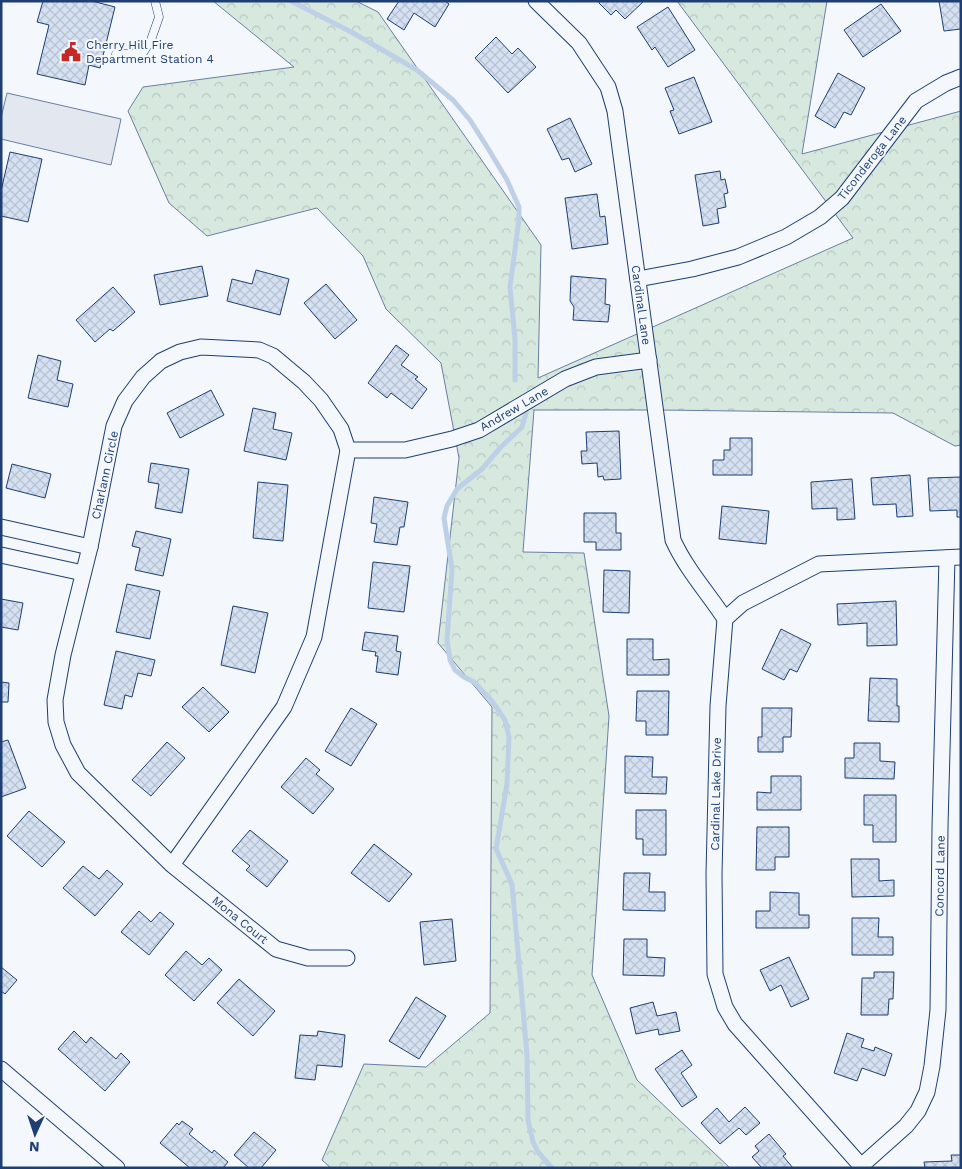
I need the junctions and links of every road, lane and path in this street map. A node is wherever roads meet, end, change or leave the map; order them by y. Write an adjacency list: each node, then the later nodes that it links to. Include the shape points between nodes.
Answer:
1 (155, 1): 3 (lane, via 159,17 143,53)
2 (536, 1): 5 (street, Cardinal Lane, via 579,43 608,87 615,111)
3 (116, 54)
4 (961, 77): 5 (street, Ticonderoga Lane, via 916,101 842,198 820,217 786,237 738,257)
5 (638, 279): 6 (street, Cardinal Lane)
6 (649, 360): 7 (street, Andrew Lane, via 596,367 565,379 479,430 452,439 405,450); 13 (street, Cardinal Lane, via 673,540 682,560)
7 (348, 450): 9 (street, Charlann Circle, via 341,429 321,400 273,356 259,350 201,347 180,352 149,372 125,400 114,426); 14 (street, via 314,637 284,707)
8 (1, 527): 9 (street)
9 (90, 547): 12 (street, Charlann Circle)
10 (1, 555): 12 (street)
11 (954, 558): 13 (street, via 819,564 743,603); 17 (street, Concord Lane, via 940,827 938,1010 932,1066 927,1092 918,1111)
12 (83, 573): 14 (street, Charlann Circle, via 55,700 62,745 78,773)
13 (725, 619): 17 (street, Cardinal Lake Drive, via 718,706 715,974 725,1007 735,1024)
14 (172, 866): 15 (street, Mona Court, via 276,949 308,958)
15 (347, 958)
16 (1, 1069): 18 (street)
17 (862, 1167)
18 (117, 1168)

